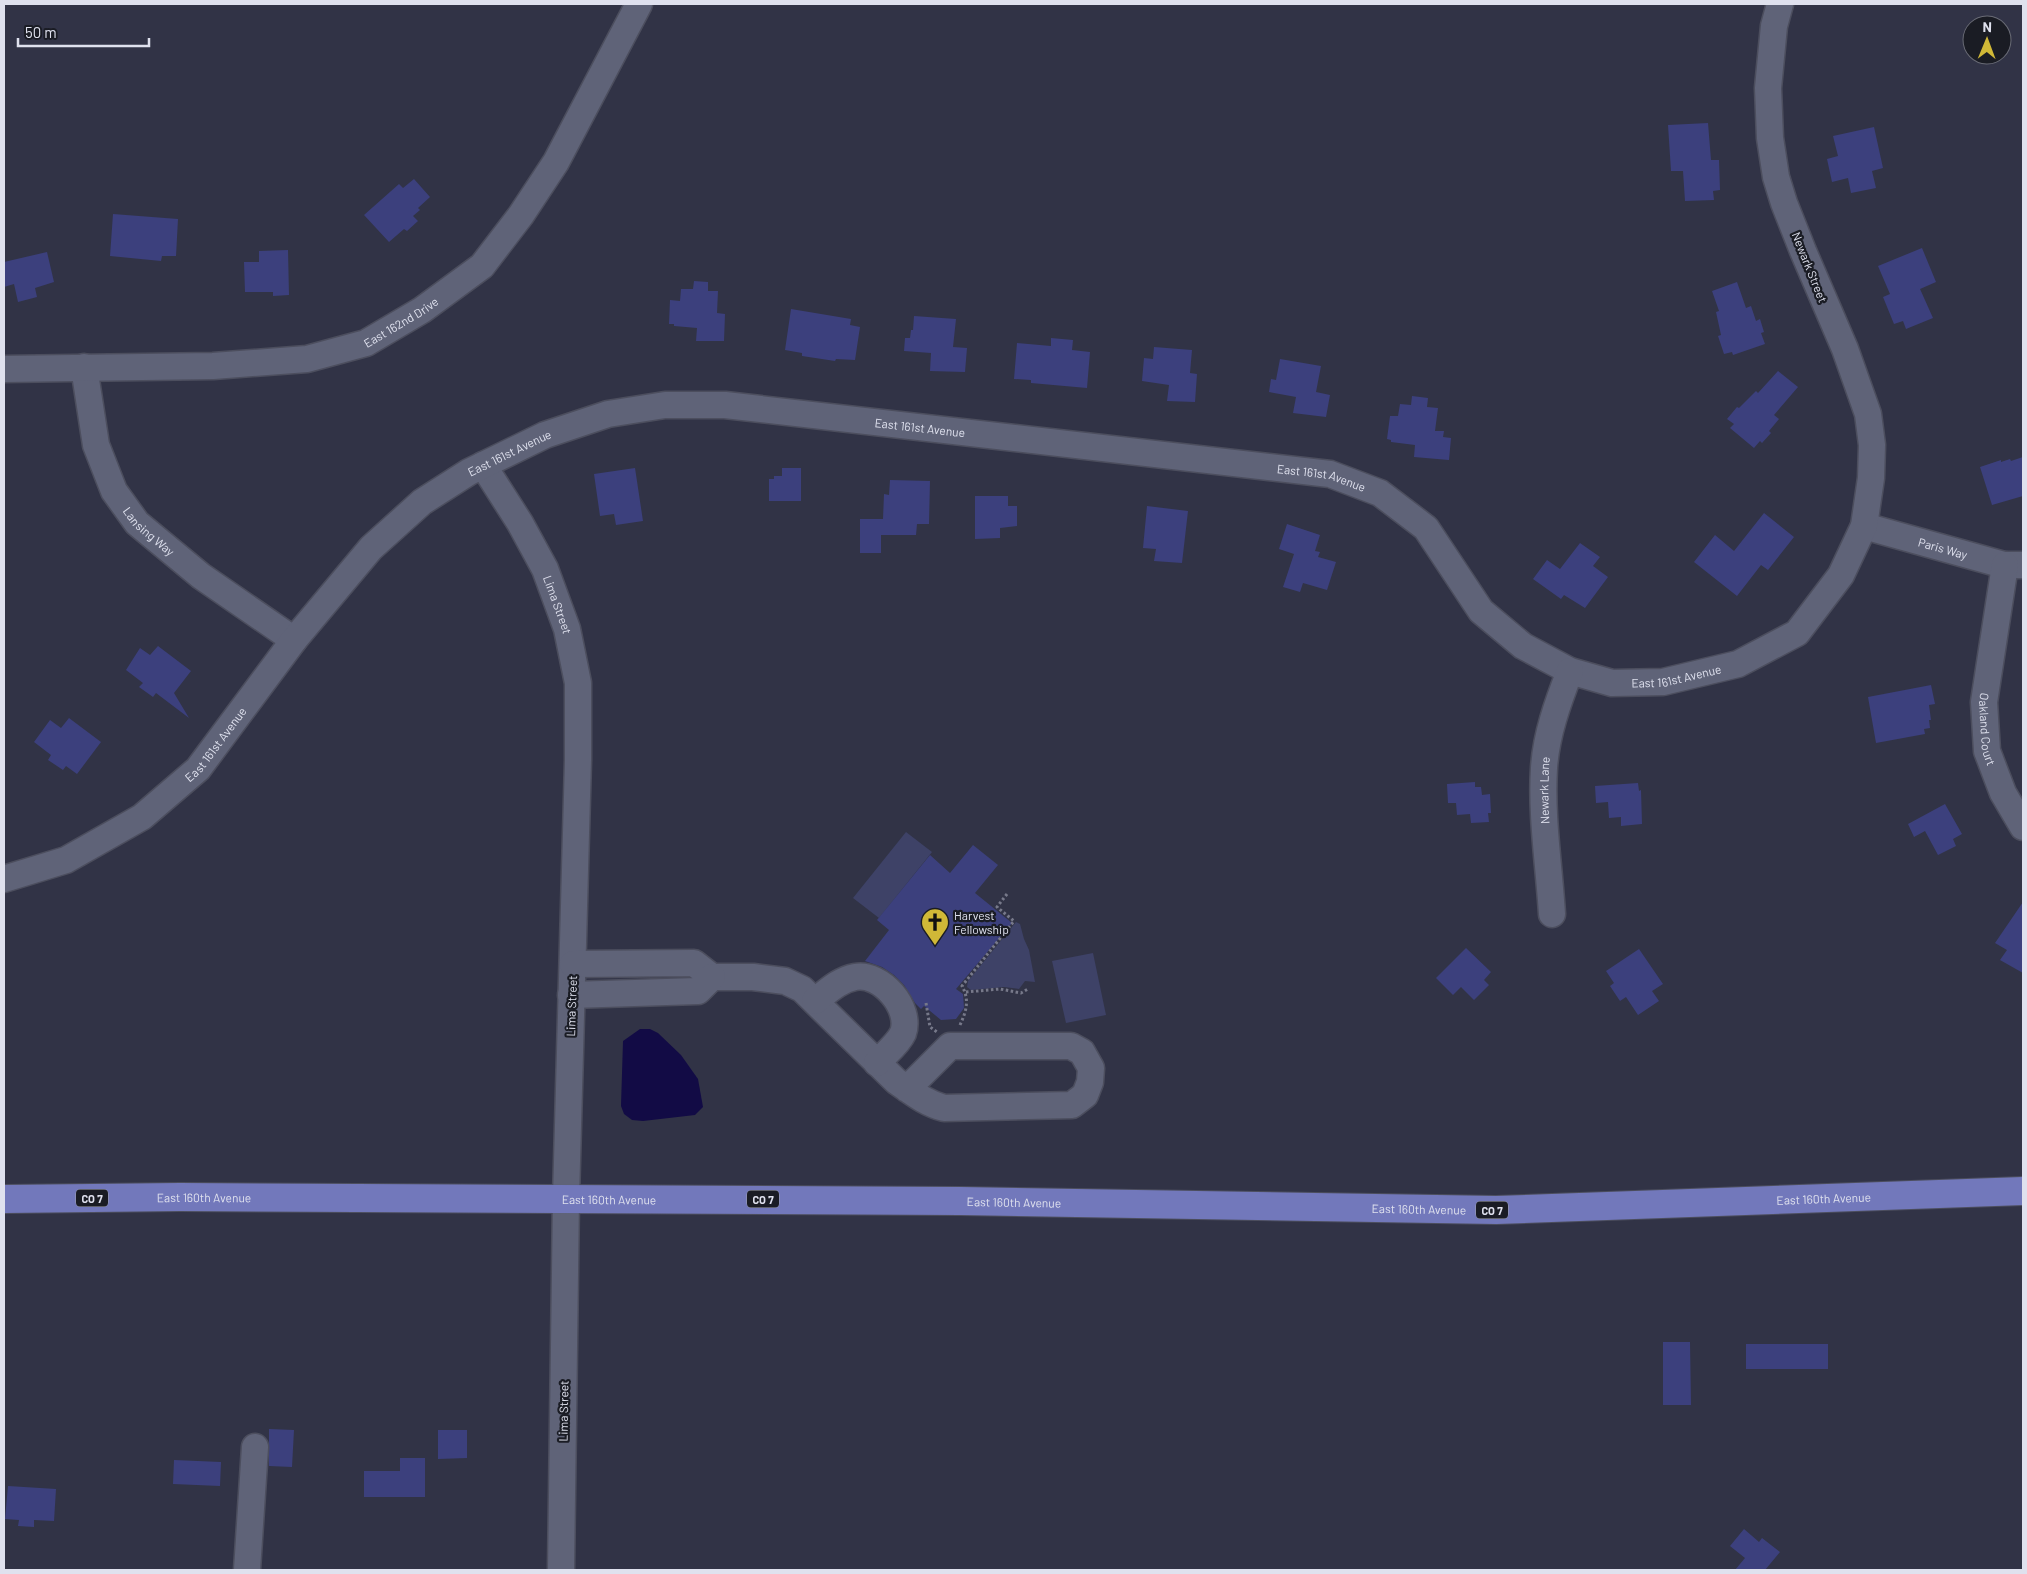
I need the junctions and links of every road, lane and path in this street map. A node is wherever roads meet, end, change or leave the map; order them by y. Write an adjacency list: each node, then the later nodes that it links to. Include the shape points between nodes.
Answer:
1 (639, 4): 3 (street, East 162nd Drive, via 556,162 521,215 482,266 422,310 366,343 307,359 213,366)
2 (1780, 4): 6 (street, Newark Street, via 1774,26 1768,88 1770,138 1776,176 1868,414 1872,445 1871,478)
3 (84, 367): 4 (street, East 162nd Drive); 8 (street, Lansing Way, via 96,445 114,491 137,523 201,576)
4 (4, 369)
5 (483, 465): 8 (street, East 161st Avenue, via 422,502 371,548); 9 (street, East 161st Avenue, via 545,435 608,414 665,406 725,405 1330,474 1380,493 1426,528 1481,611 1523,646); 14 (street, Lima Street, via 546,569 567,629 578,683)
6 (1864, 526): 7 (street, Paris Way); 9 (street, East 161st Avenue, via 1841,575 1797,633 1738,664 1663,682 1612,683)
7 (2014, 565): 10 (street, Oakland Court, via 1984,702 1987,751 2003,793)
8 (294, 640): 11 (street, East 161st Avenue, via 198,769 142,817 66,860)
9 (1570, 671): 13 (street, Newark Lane, via 1548,740 1544,766 1543,796)
10 (2023, 827)
11 (4, 879)
12 (1007, 894): 17 (path, via 997,907 1014,921 962,986)
13 (1552, 914)
14 (573, 964): 15 (street, via 694,963); 18 (street, Lima Street)
15 (712, 978): 18 (street, via 698,991); 19 (street, via 753,977 785,981 802,989)
16 (1028, 989): 17 (path, via 1021,993 1000,990)
17 (966, 992): 21 (path, via 967,1008)
18 (571, 995): 26 (street, Lima Street)
19 (815, 1001): 23 (street); 23 (street, via 839,983 854,977 877,981 897,999 906,1021 902,1035)
20 (926, 1003): 22 (path, via 930,1027)
21 (957, 1030)
22 (943, 1035)
23 (877, 1063): 24 (street)
24 (908, 1089): 24 (street, via 928,1103 944,1108 1072,1105 1085,1095 1091,1068 1082,1052 1071,1046 950,1046)
25 (2023, 1191): 26 (main road, East 160th Avenue / CO 7, via 1496,1210)
26 (566, 1198): 27 (main road, East 160th Avenue / CO 7); 30 (street, Lima Street)
27 (4, 1199)
28 (254, 1447): 29 (street)
29 (247, 1570)
30 (561, 1570)

